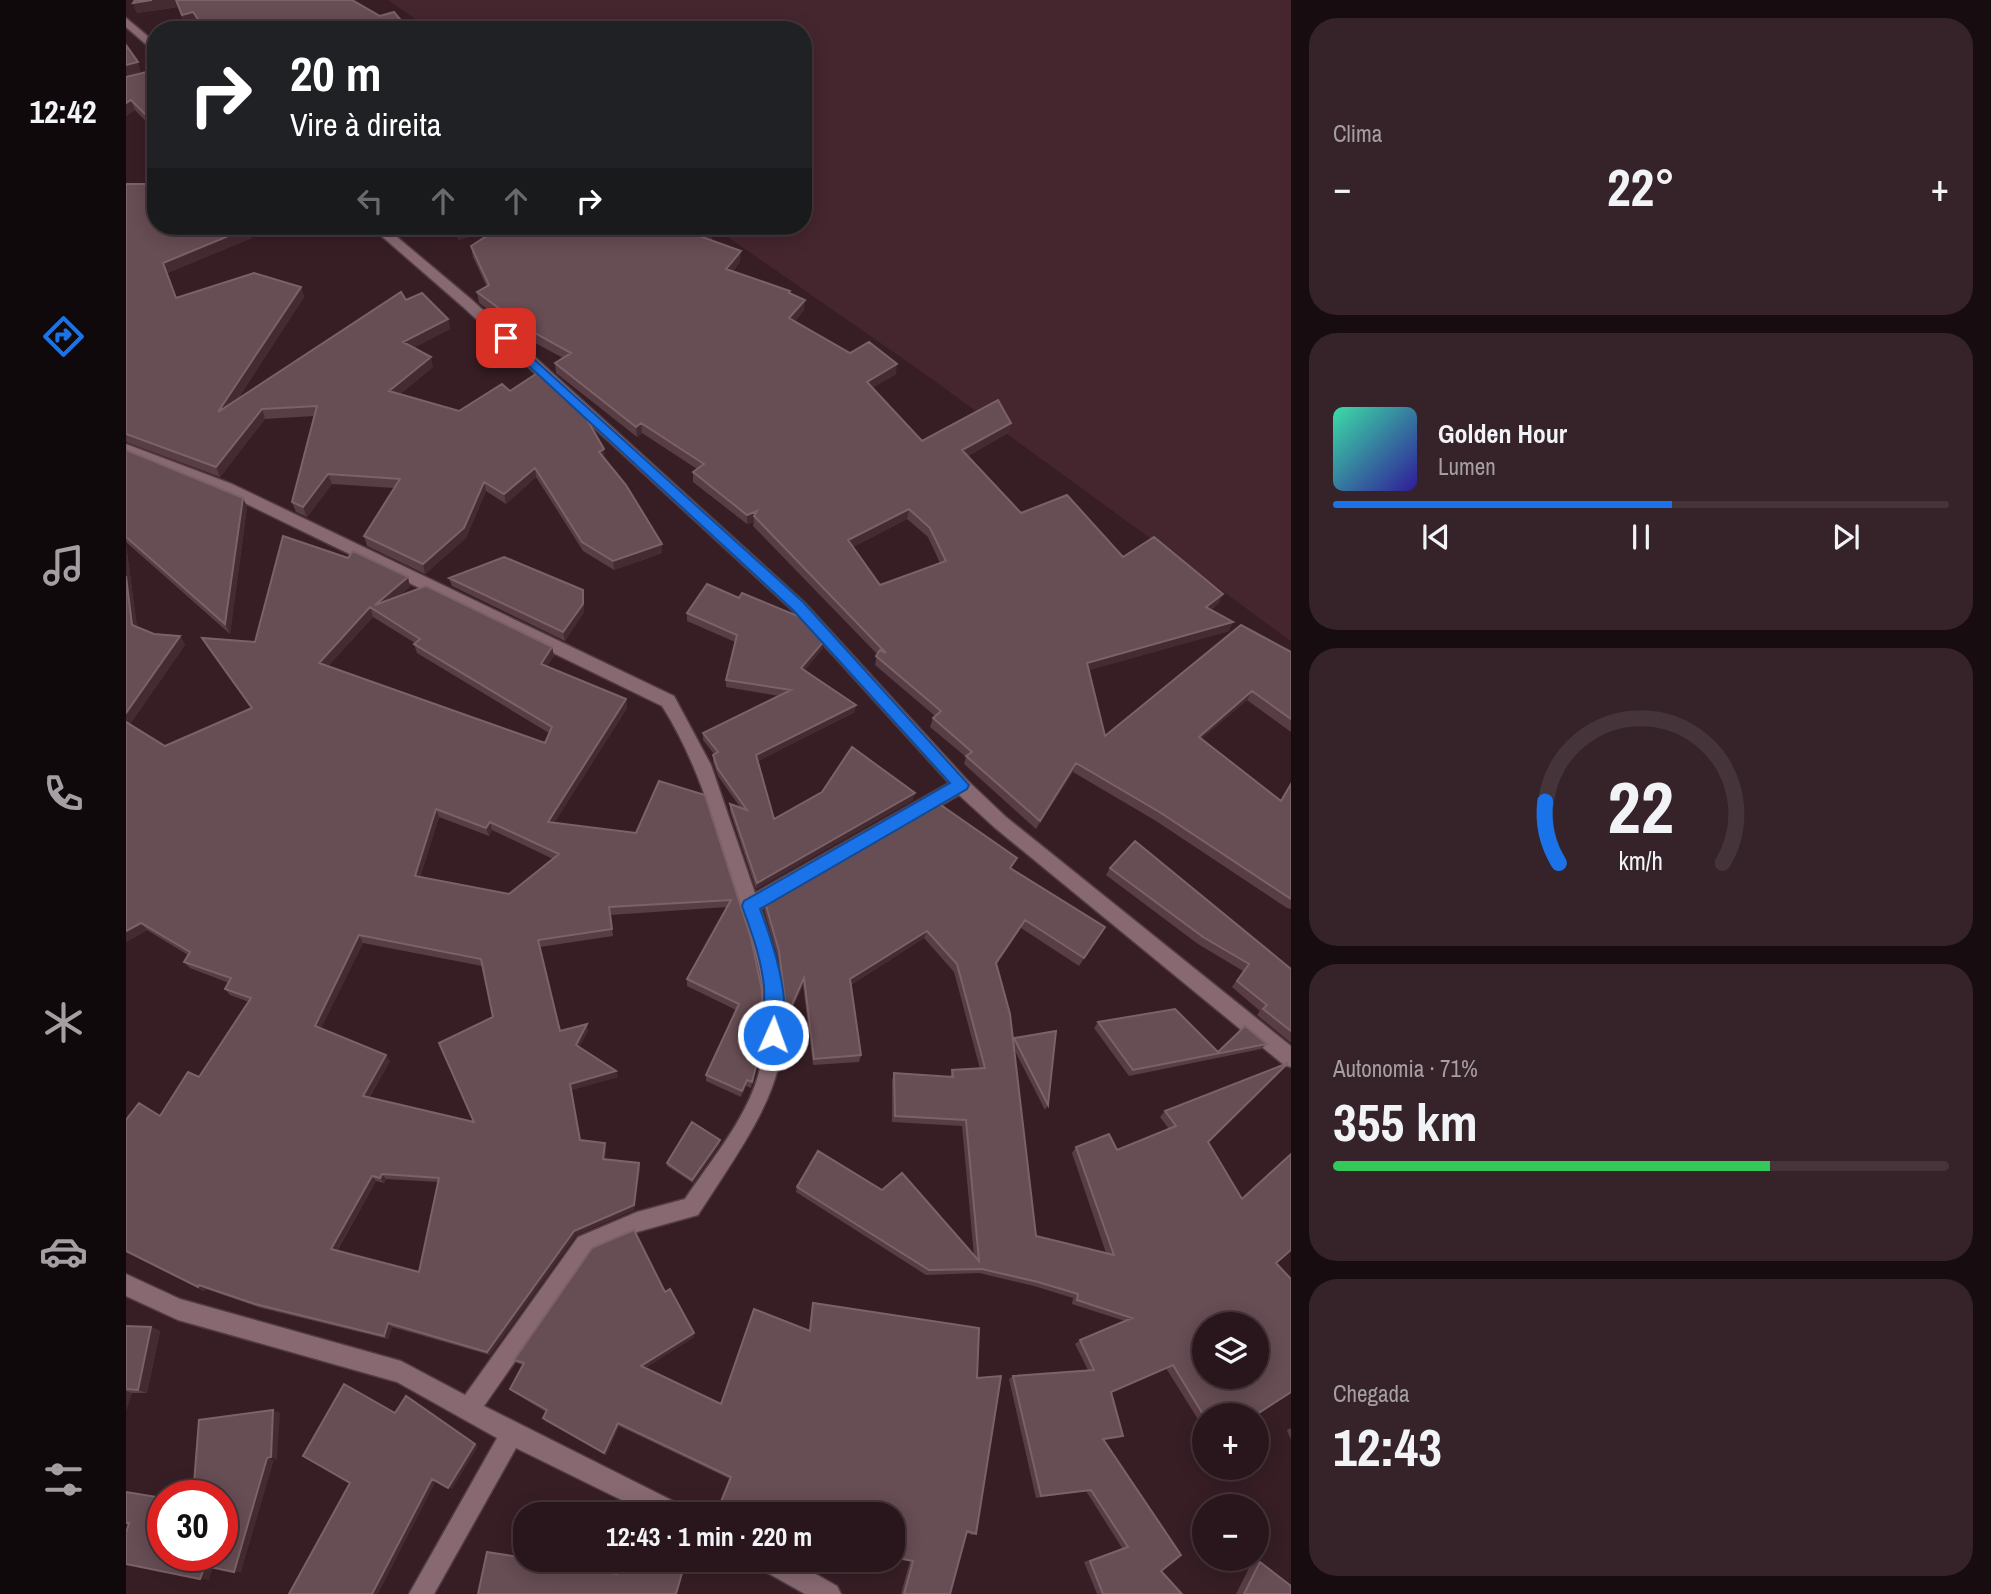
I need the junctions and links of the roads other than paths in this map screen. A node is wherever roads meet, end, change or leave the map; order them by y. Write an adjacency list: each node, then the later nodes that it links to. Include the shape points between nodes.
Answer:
1 (126, 21): 2 (street)
2 (147, 41)
3 (147, 77): 4 (street)
4 (126, 83)
5 (387, 235): 7 (street, via 498,330 788,596)
6 (126, 449): 8 (street, via 227,488 668,701 699,761)
7 (961, 785): 8 (street); 9 (street, via 1117,919)
8 (750, 906): 11 (street, via 764,942 776,1014 768,1077 744,1124 691,1208 637,1222 585,1244)
9 (1291, 1058)
10 (126, 1285): 11 (street, via 178,1309 401,1372)
11 (469, 1408): 12 (street)
12 (512, 1434): 13 (street); 15 (street)
13 (651, 1502)
14 (789, 1572): 16 (street)
15 (421, 1594)
16 (829, 1594)

